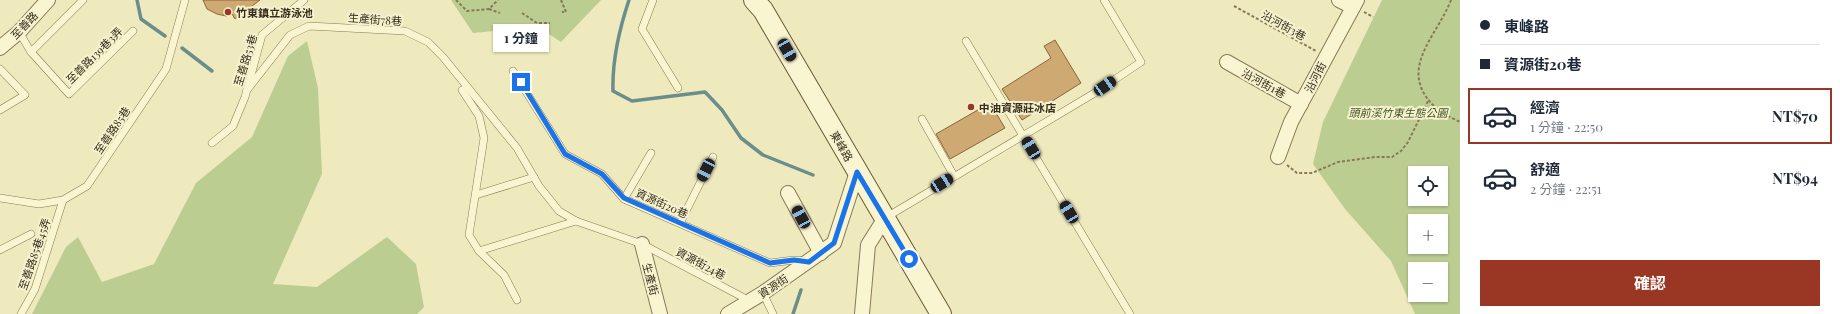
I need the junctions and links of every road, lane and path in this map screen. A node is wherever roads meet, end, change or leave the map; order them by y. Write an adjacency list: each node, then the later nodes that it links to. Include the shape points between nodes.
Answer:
1 (48, 0): 21 (street, 至善路)
2 (83, 0): 24 (lane)
3 (185, 0): 49 (lane, 至善路85巷, via 166,69 87,186)
4 (304, 0): 31 (lane, 至善路53巷, via 262,35)
5 (456, 0): 15 (path, via 467,11)
6 (498, 0): 15 (path)
7 (561, 0): 16 (path, via 566,12)
8 (653, 0): 29 (lane, via 642,29)
9 (754, 0): 42 (main road, 東峰路, via 763,10)
10 (1104, 0): 37 (lane, via 1142,62)
11 (1339, 0): 13 (street)
12 (1451, 0): 32 (path, via 1420,59 1418,75)
13 (1355, 4): 25 (street, 沿河街)
14 (1234, 6): 25 (path, 沿河街3巷)
15 (489, 9): 17 (path)
16 (562, 12)
17 (500, 13)
18 (522, 13): 19 (path, via 537,23)
19 (550, 23)
20 (133, 31): 24 (lane, 至善路139巷3弄, via 69,94)
21 (19, 32): 23 (street, 至善路); 24 (lane)
22 (966, 41): 37 (lane)
23 (0, 48)
24 (31, 52)
25 (1325, 57): 33 (street, 沿河街)
26 (1227, 62): 33 (street, 沿河街1巷)
27 (0, 69): 34 (lane, via 25,95)
28 (514, 71): 48 (lane, 資源街20巷, via 565,154 602,174)
29 (678, 88)
30 (462, 90): 46 (lane, via 479,116 484,138)
31 (246, 94): 38 (lane, via 233,126); 44 (lane, 生產街78巷, via 290,35 309,26 405,31 428,42 443,57 517,148)
32 (1429, 99): 36 (path, via 1436,109); 41 (path, via 1408,142 1392,157 1375,156 1338,162 1312,173 1297,173)
33 (1301, 104): 41 (street, 沿河街, via 1291,122)
34 (0, 110)
35 (922, 118): 43 (lane)
36 (1460, 122)
37 (1023, 135): 43 (lane); 68 (lane)
38 (212, 143)
39 (651, 153): 48 (lane)
40 (713, 157): 52 (lane)
41 (1278, 157)
42 (857, 172): 50 (main road, 東峰路); 57 (street, 資源街, via 834,243)
43 (954, 176): 50 (lane)
44 (534, 177): 46 (lane); 51 (lane, 生產街78巷, via 559,211)
45 (788, 193): 57 (street)
46 (476, 194): 56 (lane, via 469,235)
47 (0, 198): 49 (lane, 至善路85巷, via 39,204)
48 (624, 198): 52 (lane, 資源街20巷)
49 (63, 200): 62 (lane, 至善路85巷45弄, via 35,289)
50 (885, 218): 66 (street, via 868,245); 67 (main road, 東峰路)
51 (576, 221): 54 (lane, 生產街78巷); 56 (lane)
52 (680, 223): 58 (lane, 資源街20巷, via 770,263 794,260)
53 (30, 234): 55 (lane)
54 (642, 244): 61 (lane, 資源街24巷); 63 (street, 生產街)
55 (0, 250)
56 (479, 251): 60 (lane, via 504,274)
57 (821, 253): 58 (street, 資源街)
58 (809, 262): 59 (street, 資源街)
59 (763, 293): 61 (street, 資源街); 65 (lane)
60 (517, 300)
61 (750, 301): 64 (street, 資源街)
62 (21, 314)
63 (660, 314)
64 (728, 314)
65 (773, 314)
66 (862, 314)
67 (941, 314)
68 (1130, 314)

